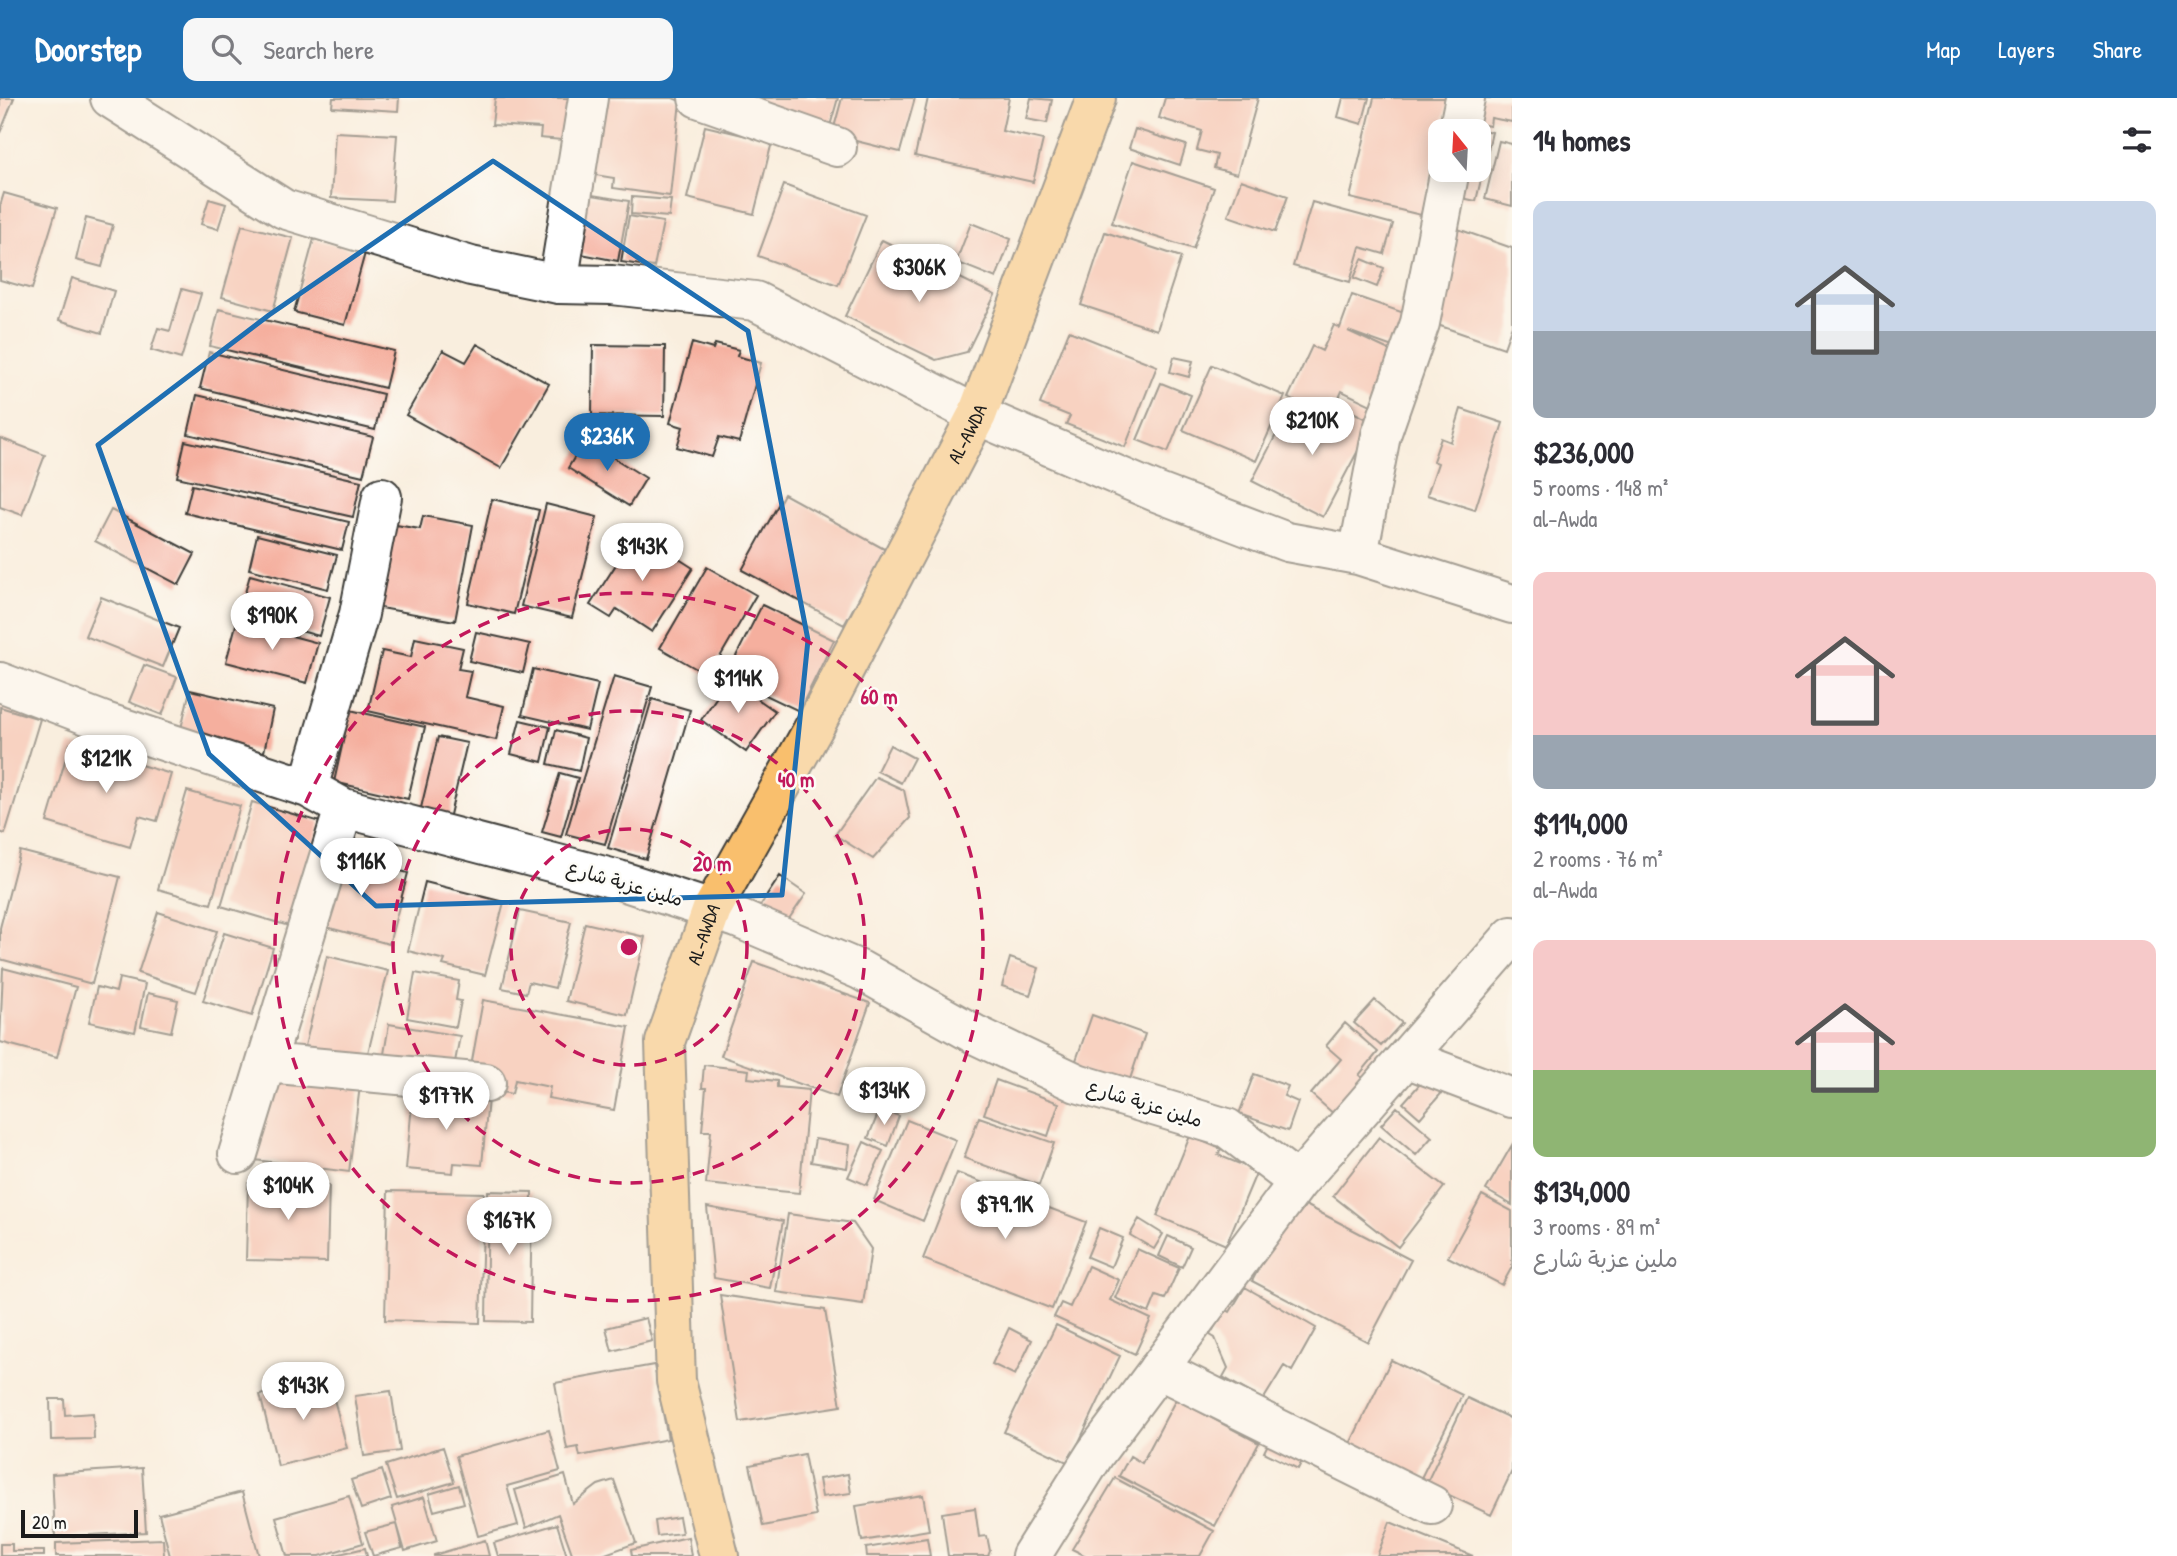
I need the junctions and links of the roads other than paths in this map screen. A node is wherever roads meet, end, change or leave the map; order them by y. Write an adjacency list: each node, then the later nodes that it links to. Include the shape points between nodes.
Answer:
1 (110, 98): 9 (street, via 284,209 471,266)
2 (588, 98): 9 (street)
3 (698, 98): 7 (street)
4 (1096, 98): 10 (main road, AL-AWDA)
5 (1465, 98): 6 (street)
6 (1461, 119)
7 (837, 147)
8 (1448, 182): 12 (street, via 1420,323 1381,435)
9 (558, 284): 10 (street, via 612,285 755,301)
10 (977, 415): 12 (street, via 1287,542); 17 (main road, AL-AWDA, via 817,722)
11 (382, 497): 15 (street, via 359,614)
12 (1358, 555): 13 (street)
13 (1512, 604)
14 (0, 682): 15 (street, ملين عزبة شارع, via 104,722)
15 (308, 788): 16 (street, ملين عزبة شارع)
16 (344, 808): 17 (street, ملين عزبة شارع); 20 (street)
17 (712, 909): 24 (street, ملين عزبة شارع, via 860,970 976,1035 1077,1083 1227,1128); 27 (main road, AL-AWDA, via 665,1042 676,1381)
18 (1512, 936): 19 (street)
19 (1406, 1058): 22 (street); 24 (street)
20 (267, 1063): 21 (street); 23 (street)
21 (486, 1083)
22 (1512, 1098)
23 (238, 1154)
24 (1298, 1182): 25 (street)
25 (1158, 1369): 26 (street); 28 (street, via 1095,1454)
26 (1432, 1505)
27 (719, 1556)
28 (1031, 1556)

